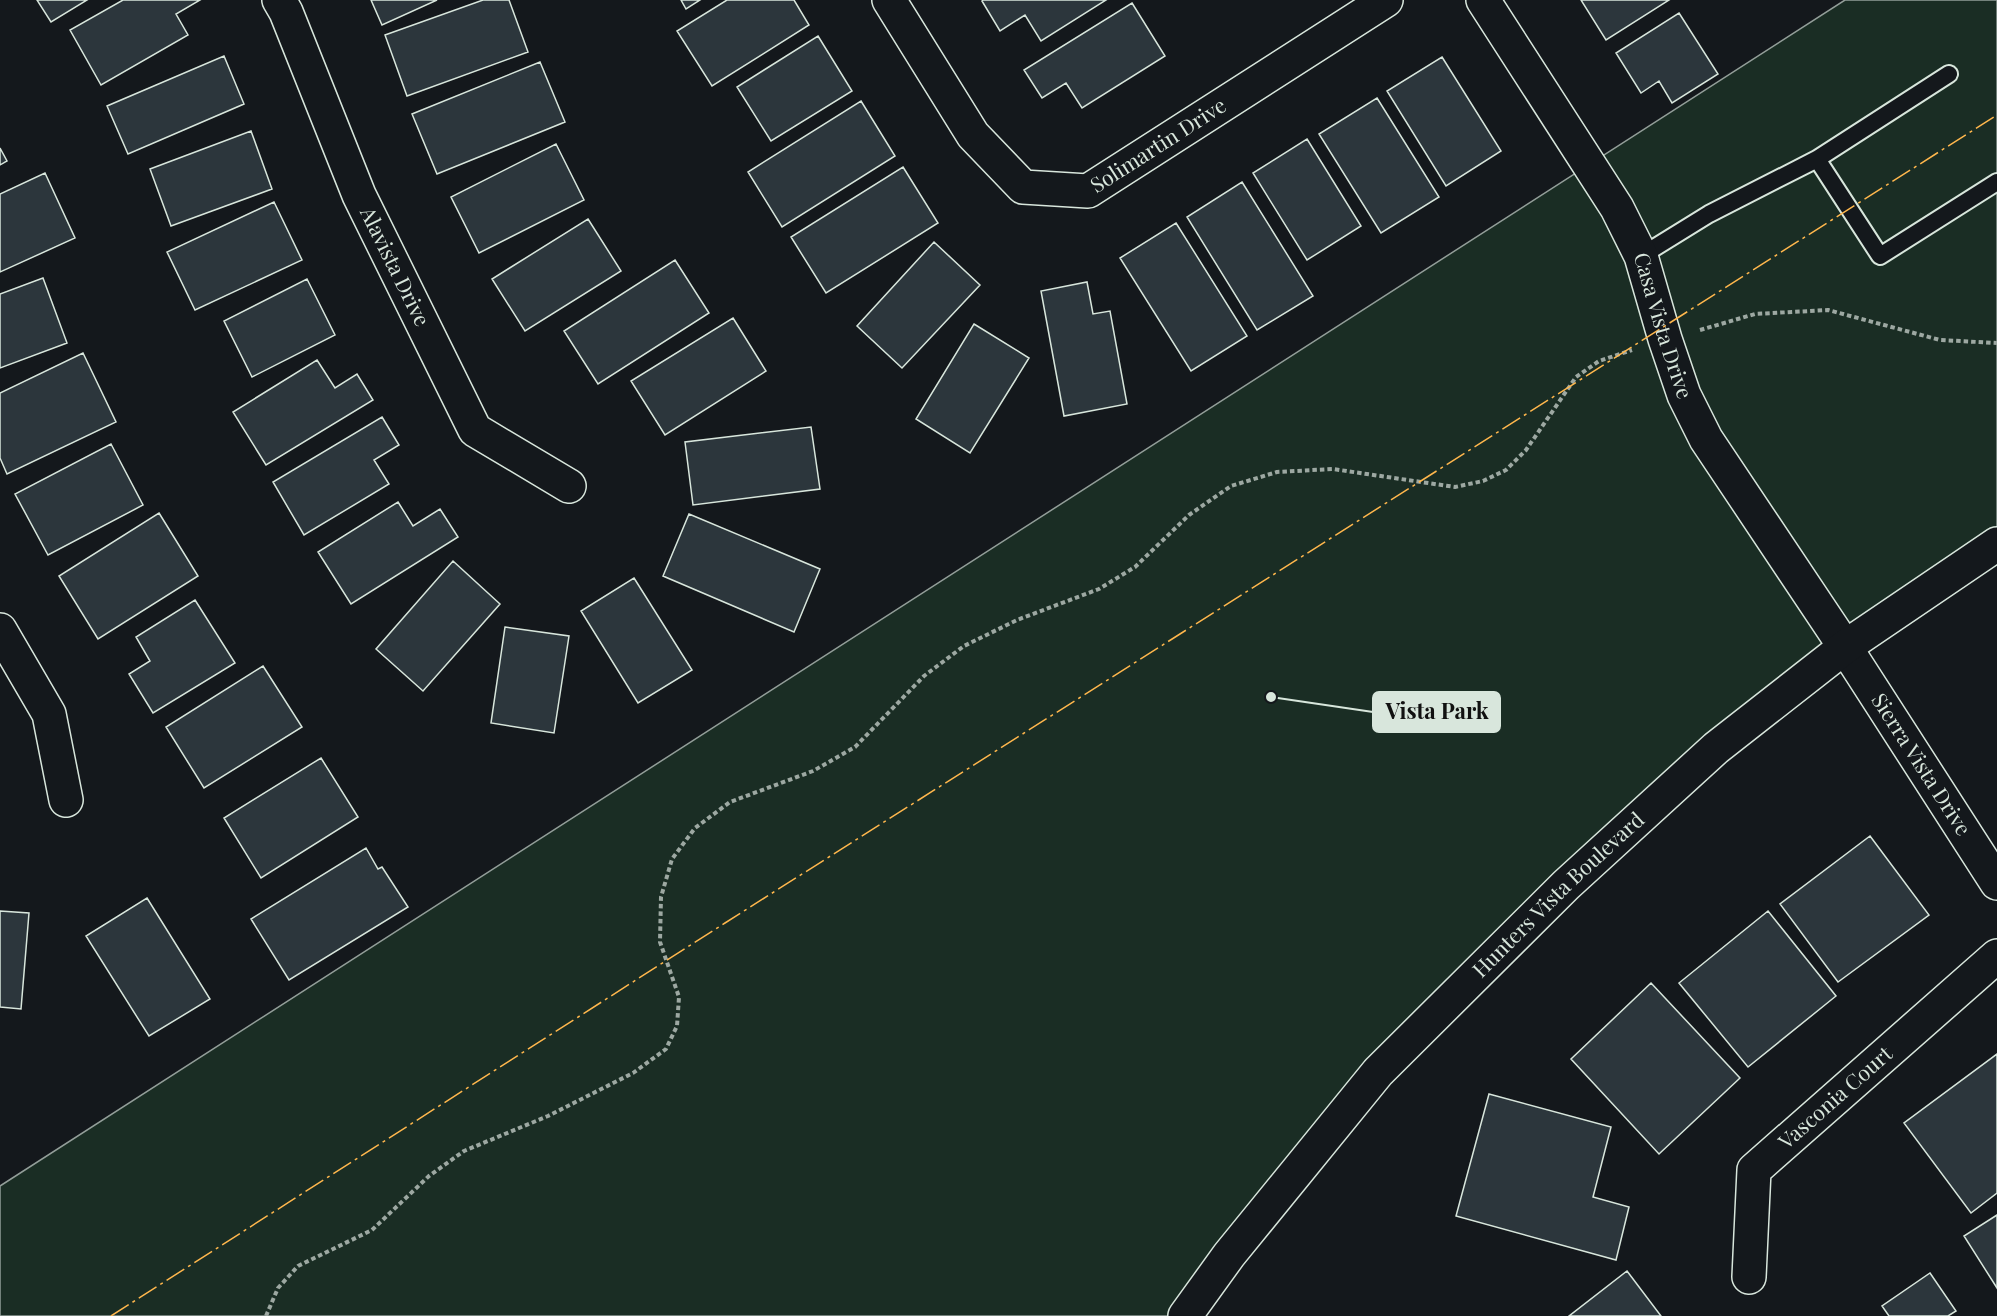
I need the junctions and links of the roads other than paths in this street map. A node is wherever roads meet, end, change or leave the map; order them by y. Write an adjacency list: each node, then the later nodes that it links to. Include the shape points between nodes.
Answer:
1 (279, 0): 9 (street, Alavista Drive, via 359,195 476,430)
2 (889, 0): 3 (street, Solimartin Drive, via 974,135 1023,187 1088,191)
3 (1386, 0)
4 (1483, 0): 8 (street, Casa Vista Drive, via 1617,208)
5 (1949, 74): 6 (lane)
6 (1817, 159): 7 (lane, via 1880,255); 8 (lane, via 1709,214)
7 (1997, 182)
8 (1641, 256): 12 (street, Casa Vista Drive, via 1684,395 1706,439)
9 (569, 486)
10 (1997, 544): 12 (street, Hunters Vista Boulevard)
11 (0, 630): 13 (street, via 50,714)
12 (1845, 647): 14 (street, Sierra Vista Drive); 17 (street, Hunters Vista Boulevard, via 1716,748 1566,885 1378,1072 1229,1255)
13 (66, 800)
14 (1997, 883)
15 (1997, 956): 16 (street, Vasconia Court, via 1754,1170)
16 (1749, 1277)
17 (1185, 1316)

